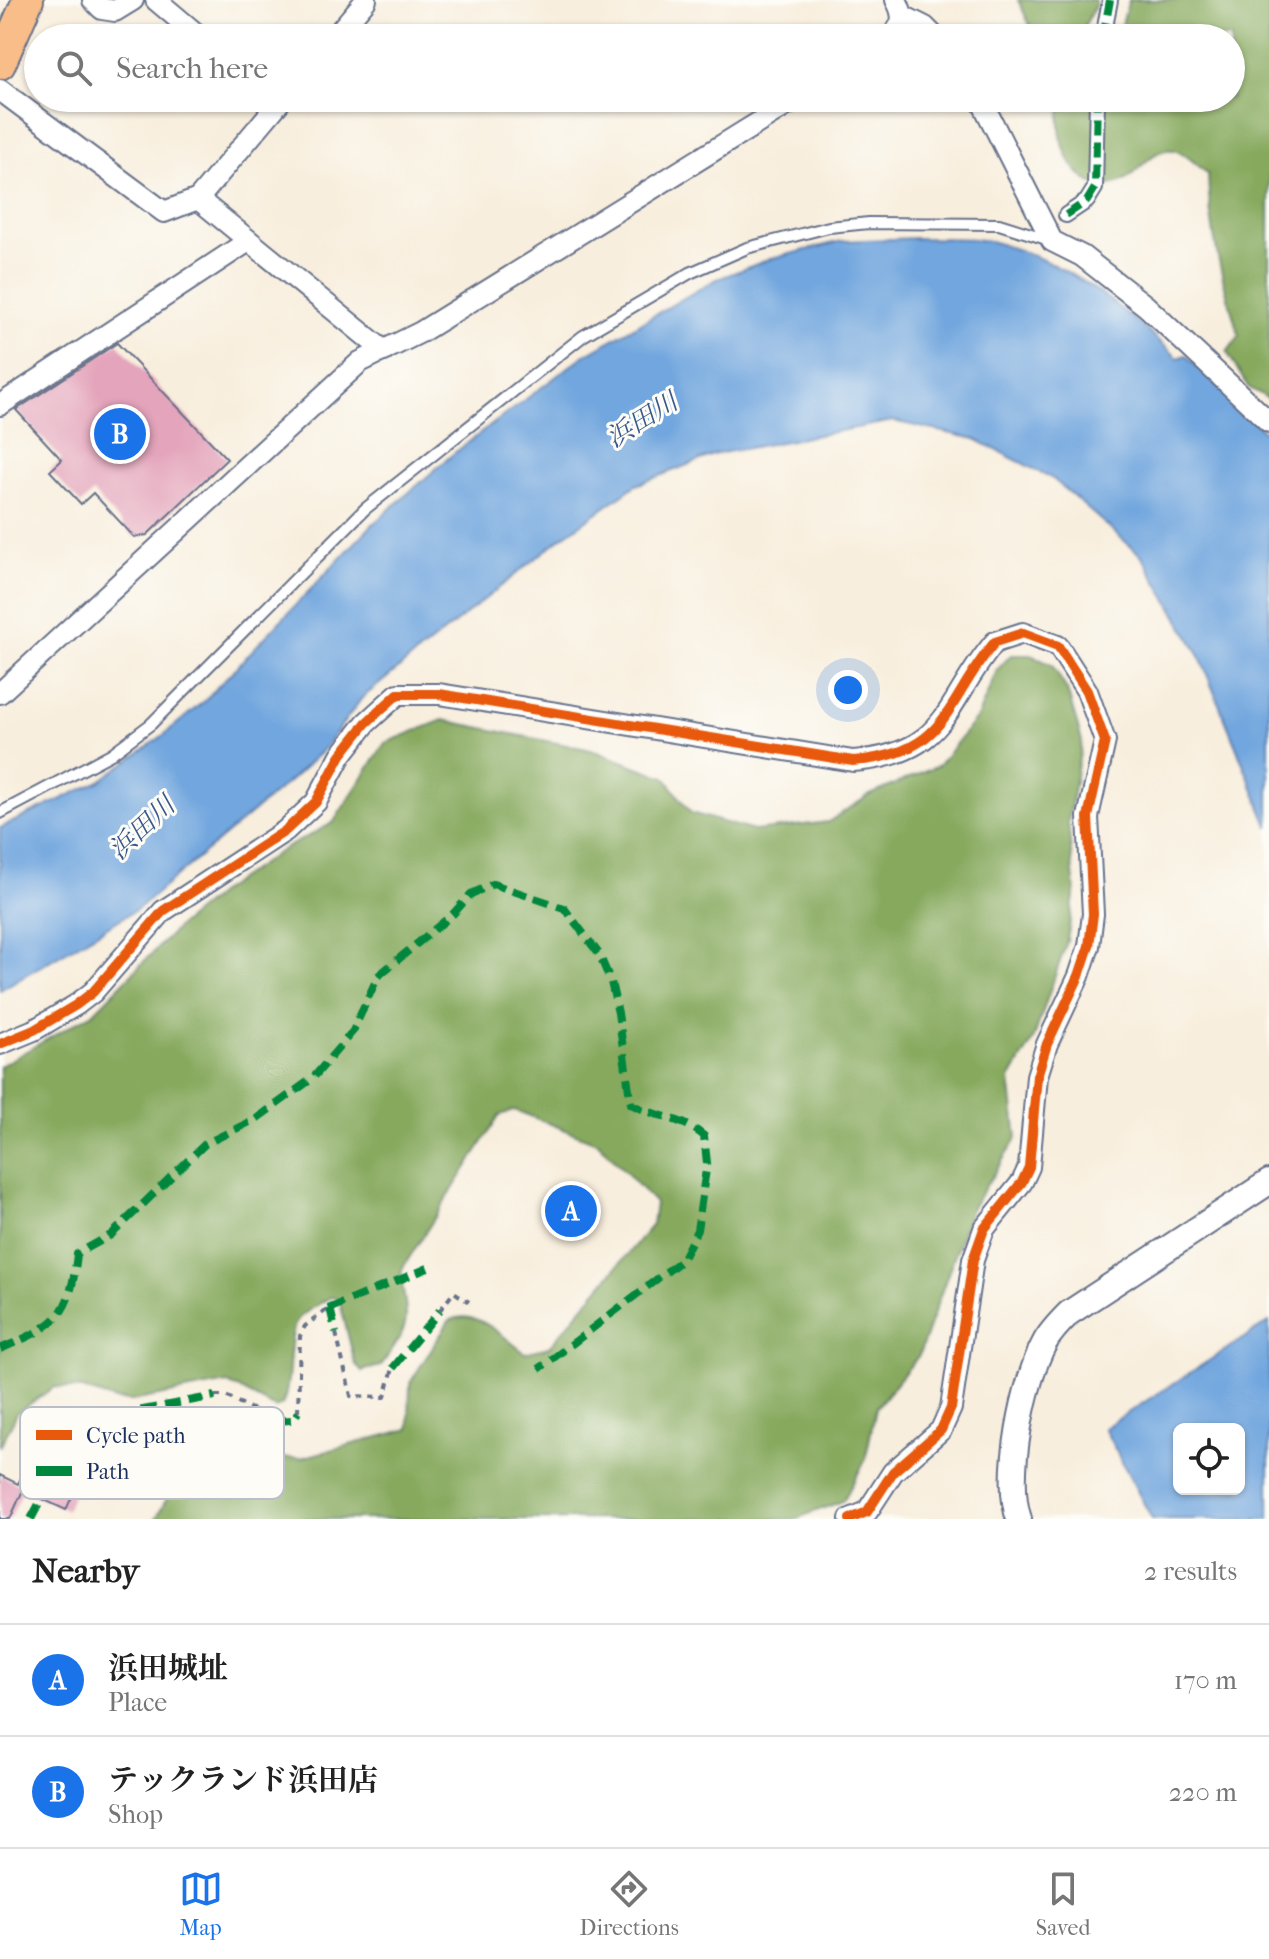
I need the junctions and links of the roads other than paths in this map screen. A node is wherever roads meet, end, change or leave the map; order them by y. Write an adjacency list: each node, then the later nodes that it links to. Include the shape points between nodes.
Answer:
1 (28, 0): 12 (main road)
2 (93, 0): 3 (street, via 102,9 115,11)
3 (133, 0)
4 (156, 0): 8 (street)
5 (366, 0): 9 (street)
6 (1110, 0): 11 (street)
7 (899, 8): 10 (street)
8 (184, 24)
9 (346, 24)
10 (921, 24)
11 (1106, 24)
12 (0, 64)
13 (0, 90): 14 (street)
14 (24, 108)
15 (29, 112): 20 (street, via 158,211)
16 (268, 112): 20 (street)
17 (775, 112): 24 (street)
18 (987, 112): 22 (street)
19 (1097, 112): 21 (street, via 1097,178 1087,201)
20 (198, 199): 23 (street)
21 (1066, 215)
22 (1052, 241): 26 (street, via 1082,256 1146,306); 28 (lane, via 999,224 869,223 829,227 747,248 690,273 583,336 365,509 173,706 134,737)
23 (247, 242): 24 (street); 25 (street)
24 (384, 351): 27 (street, via 360,362)
25 (0, 405)
26 (1269, 422)
27 (2, 685)
28 (0, 813)
29 (0, 1044): 31 (street, via 76,1005 163,911 293,824 316,802 341,755 366,723 398,694 439,694 866,760 907,749 929,736 948,716 995,642 1023,633 1058,646 1087,691 1105,741 1088,817 1093,914 1089,946 1037,1076 1029,1167 984,1229 973,1260 951,1408 941,1430 893,1472)
30 (1269, 1182): 32 (street, via 1055,1327 1038,1357 1012,1460 1012,1499)
31 (862, 1517)
32 (1019, 1519)

